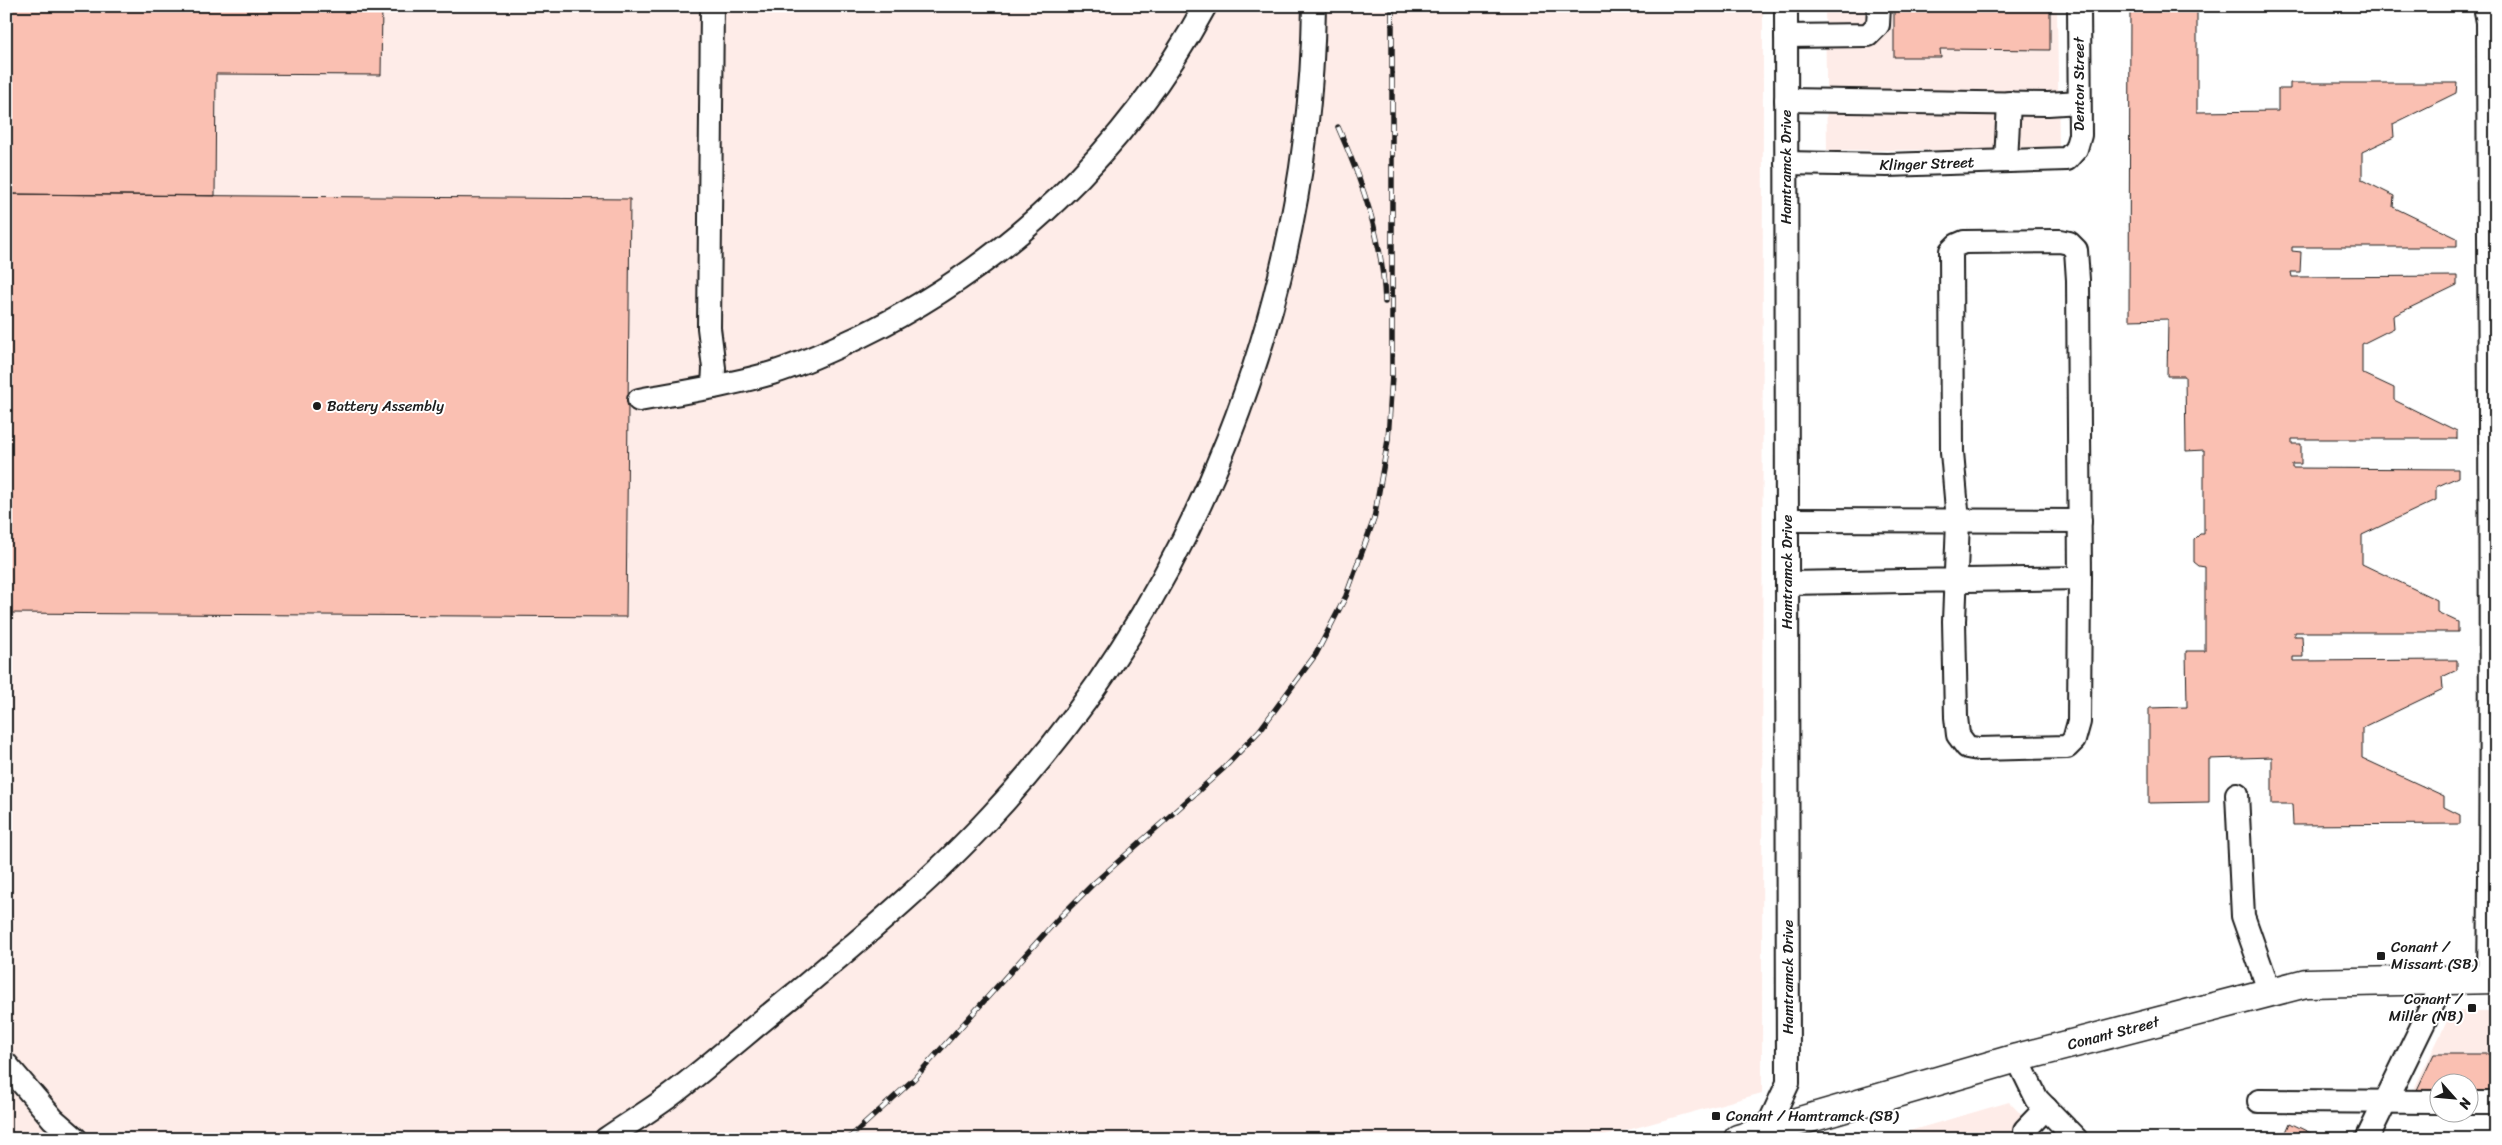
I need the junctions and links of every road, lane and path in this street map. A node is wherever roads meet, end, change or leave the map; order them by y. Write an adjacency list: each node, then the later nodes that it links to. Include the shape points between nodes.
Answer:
1 (712, 6): 15 (street, via 709,328)
2 (1205, 6): 15 (street, via 1171,63 1122,130 1047,210 998,252 946,289 890,322 773,372)
3 (1314, 6): 39 (street, via 1311,94 1302,170 1263,342 1234,426 1200,504 1118,655 1029,774 933,875 867,934 674,1093)
4 (1786, 6): 8 (street, Hamtramck Drive)
5 (1879, 6): 8 (street, via 1878,25 1868,35)
6 (2079, 6): 10 (street, Denton Street)
7 (2485, 6): 23 (street, via 2488,22)
8 (1786, 36): 9 (street, Hamtramck Drive)
9 (1786, 100): 11 (street); 14 (street, Hamtramck Drive)
10 (2079, 102): 11 (street); 12 (street, Denton Street, via 2080,135 2076,149)
11 (2009, 103): 13 (street)
12 (2067, 159): 13 (street, Klinger Street)
13 (2006, 161): 14 (street, Klinger Street, via 1887,165)
14 (1786, 163): 17 (street, Hamtramck Drive)
15 (713, 387): 16 (street)
16 (639, 400)
17 (1787, 520): 18 (street); 22 (street, Hamtramck Drive)
18 (1958, 521): 19 (street); 19 (street, via 1952,452 1951,251 1964,242 2060,241 2069,243 2076,250); 21 (street)
19 (2080, 521): 20 (street)
20 (2080, 578): 21 (street); 21 (street, via 2079,722 2074,740 2067,747 1978,750 1966,747 1958,735 1954,621)
21 (1956, 580): 22 (street)
22 (1787, 583): 37 (street, Hamtramck Drive, via 1788,1083)
23 (2494, 722): 25 (street)
24 (2237, 794): 27 (street, via 2244,916)
25 (2493, 979): 26 (main road, Conant Street)
26 (2444, 981): 27 (main road, Conant Street, via 2306,983); 31 (street)
27 (2270, 993): 28 (main road, Conant Street)
28 (2017, 1058): 35 (street, via 2037,1099); 37 (main road, Conant Street)
29 (6, 1064): 38 (street, via 53,1119)
30 (2259, 1101): 31 (street)
31 (2386, 1101): 32 (street); 42 (street)
32 (2430, 1102)
33 (2480, 1103): 34 (street)
34 (2496, 1103)
35 (2046, 1108): 36 (street); 41 (street)
36 (2025, 1130)
37 (1763, 1135): 40 (main road, Conant Street)
38 (76, 1139)
39 (606, 1139)
40 (1738, 1139)
41 (2076, 1139)
42 (2367, 1139)

